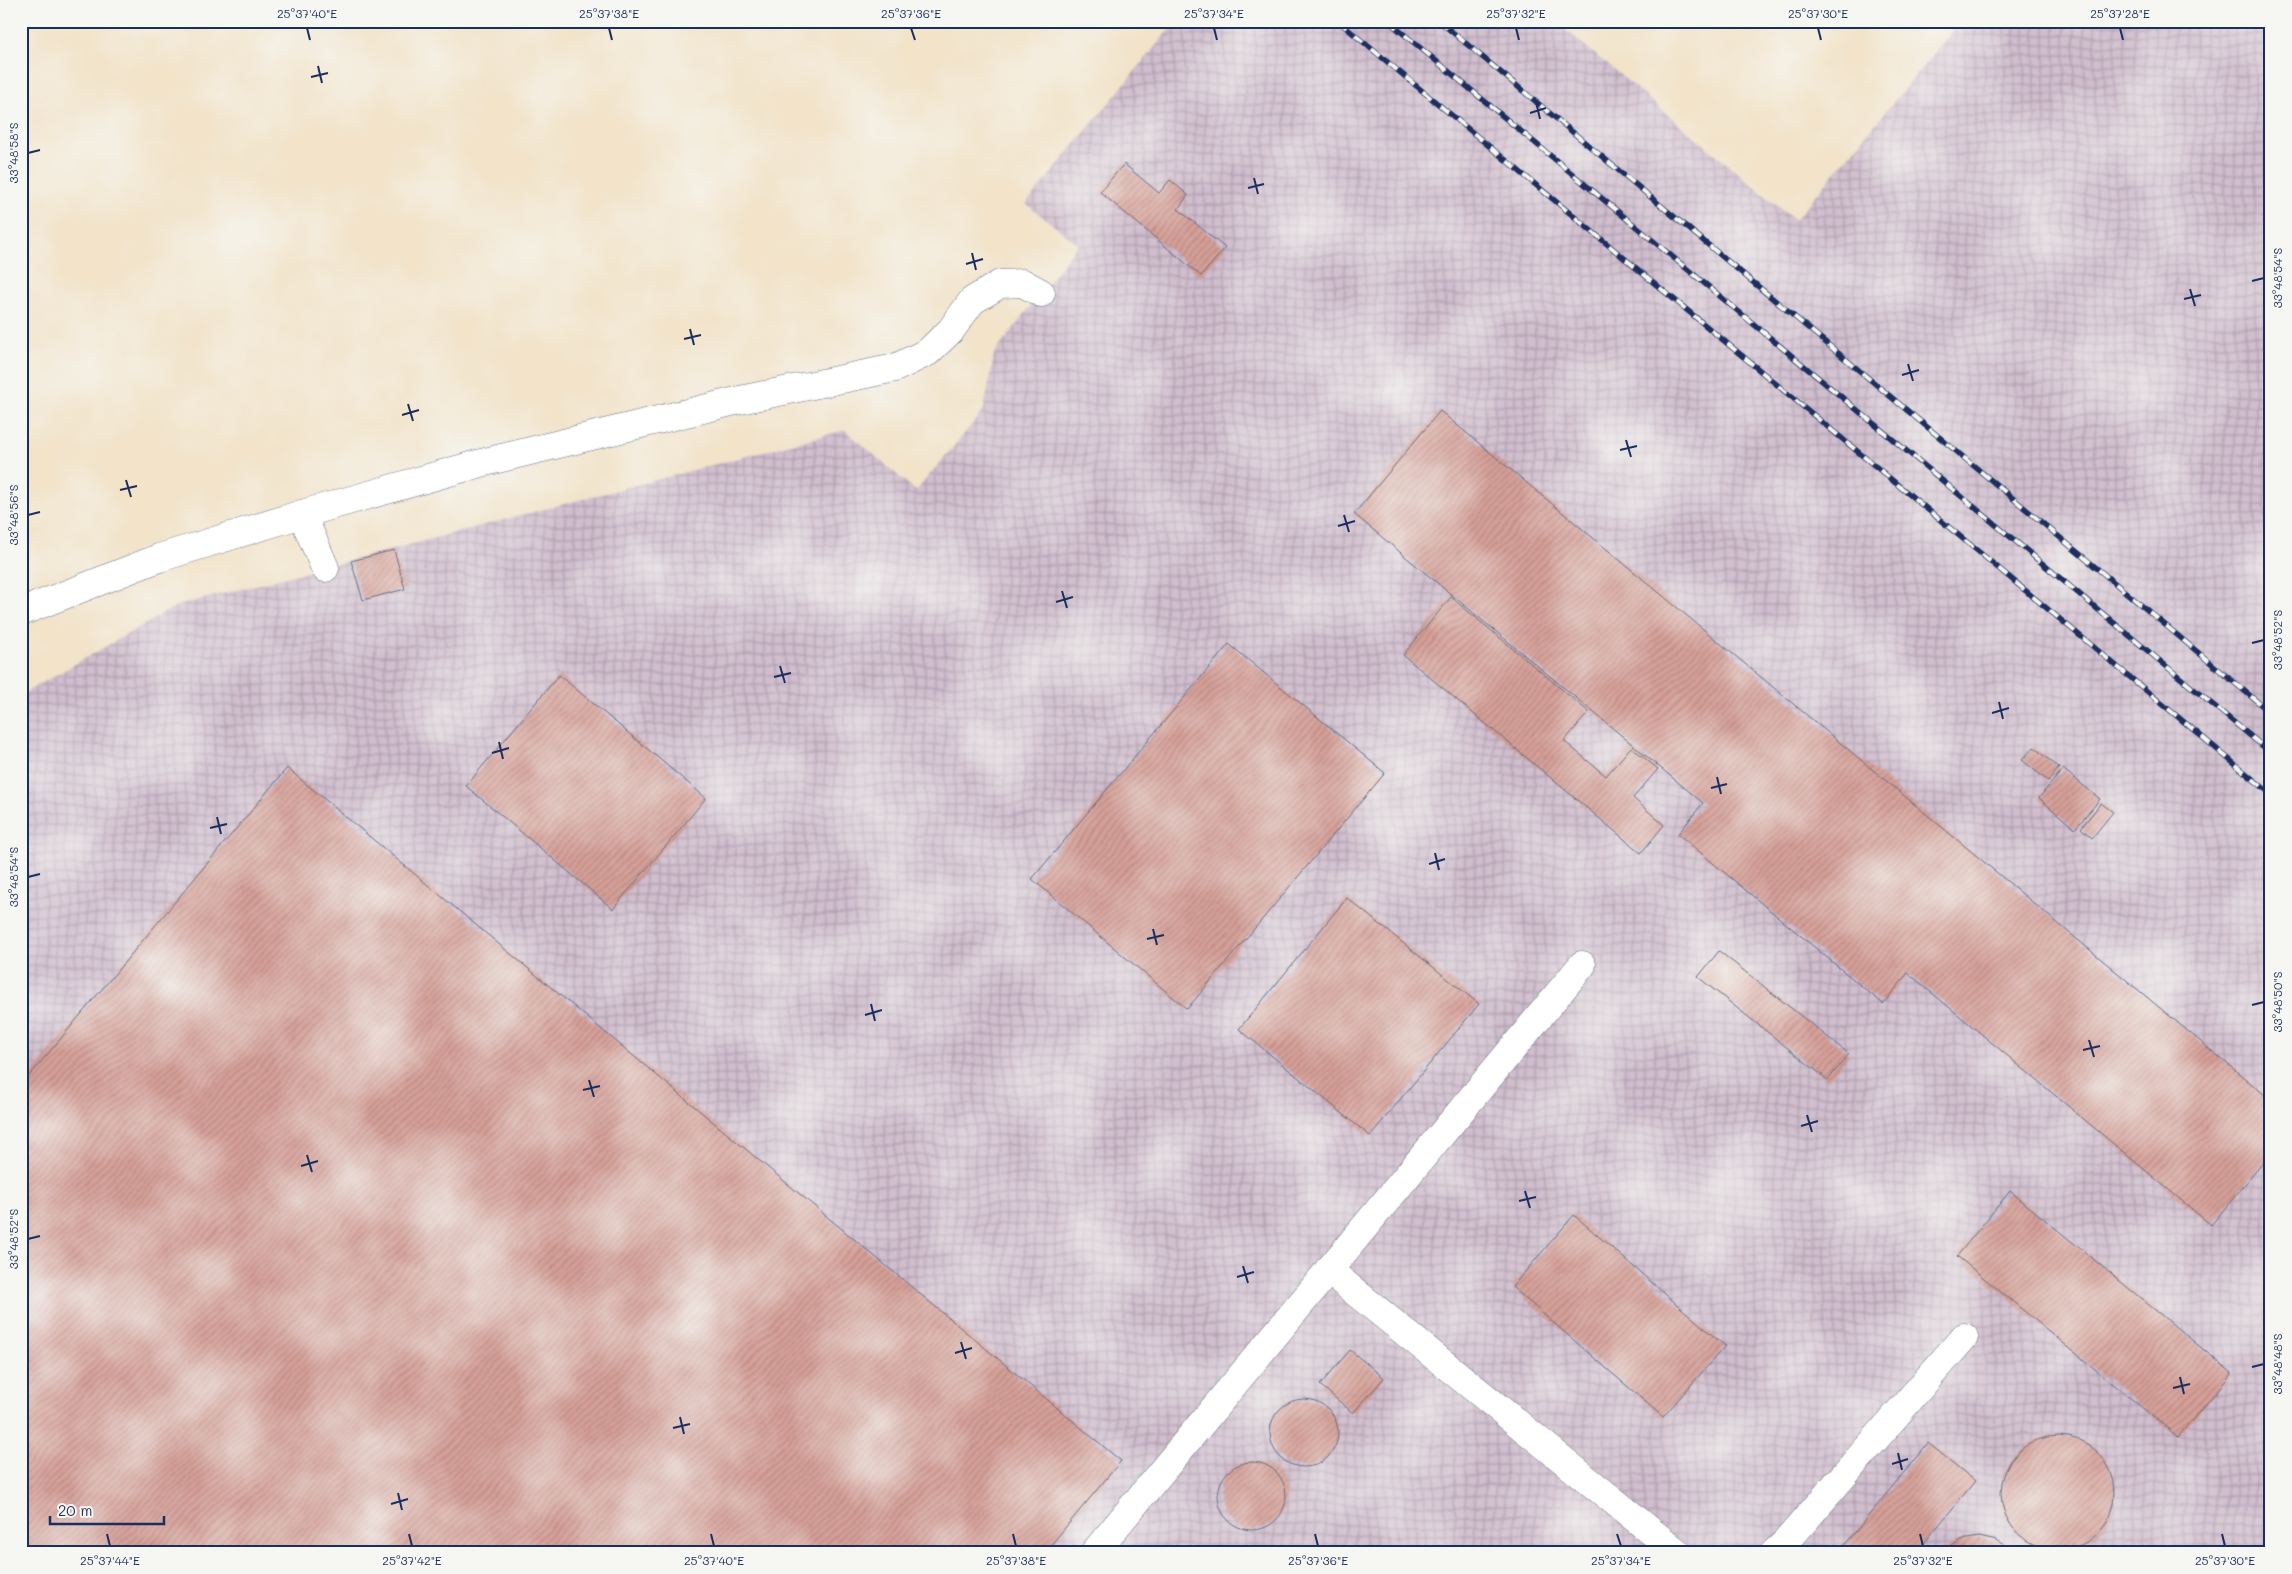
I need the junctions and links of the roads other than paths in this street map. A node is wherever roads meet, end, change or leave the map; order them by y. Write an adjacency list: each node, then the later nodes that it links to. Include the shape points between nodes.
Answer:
1 (1041, 293): 2 (lane, via 1023,283 1000,284 972,301 952,330 928,352 895,368 740,400 500,458)
2 (302, 514): 3 (lane); 4 (lane, via 159,558)
3 (325, 568)
4 (21, 612)
5 (1582, 965): 6 (lane)
6 (1328, 1270): 8 (lane); 9 (lane)
7 (1964, 1337): 10 (lane)
8 (1094, 1553)
9 (1678, 1553)
10 (1774, 1553)

